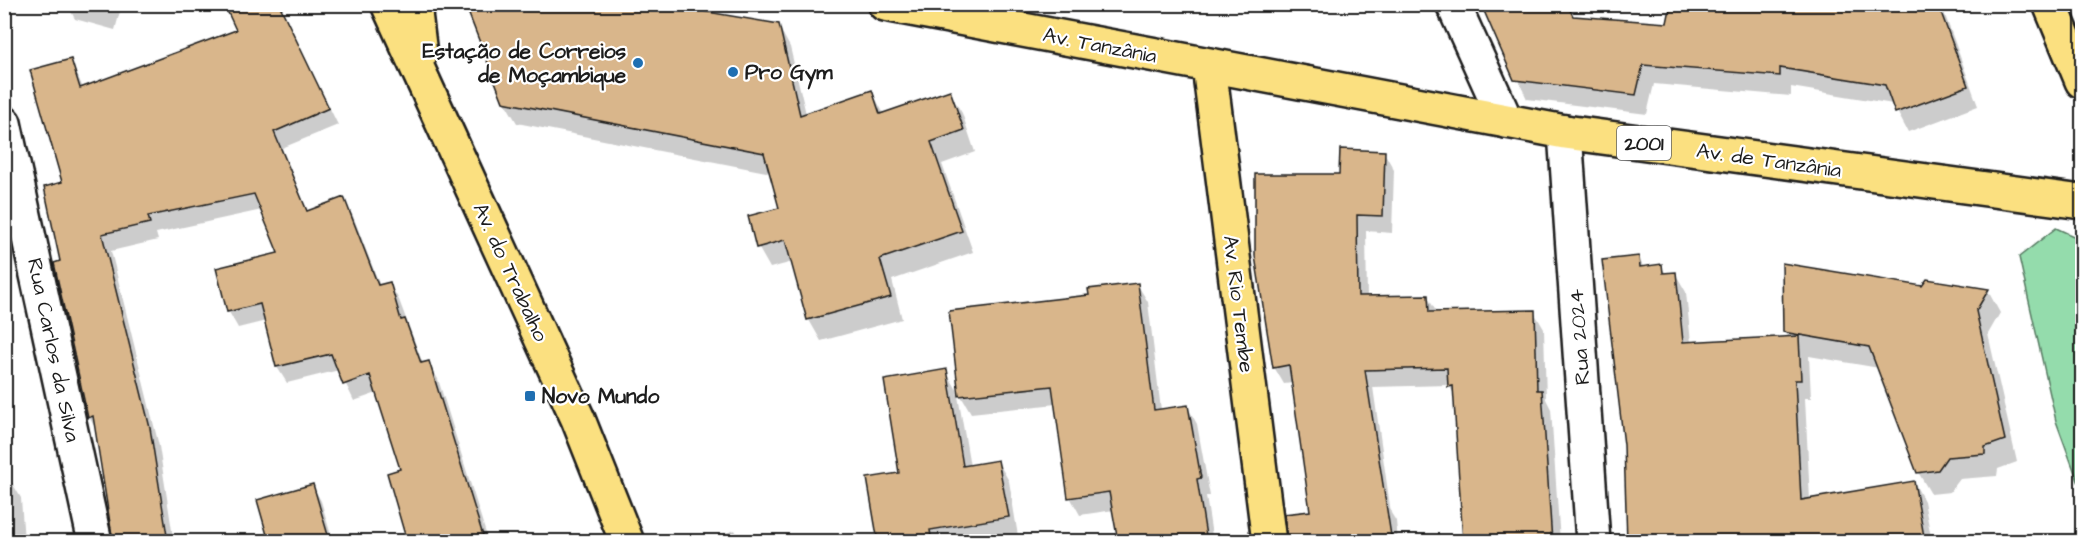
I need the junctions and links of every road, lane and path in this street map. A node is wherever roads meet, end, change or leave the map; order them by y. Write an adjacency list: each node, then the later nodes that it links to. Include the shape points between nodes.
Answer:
1 (388, 4): 8 (main road, Av. do Trabalho)
2 (418, 4): 8 (main road, via 414,13)
3 (885, 4): 6 (main road, Av. Tanzânia / 2001)
4 (1453, 4): 9 (street)
5 (2050, 4): 7 (main road)
6 (1209, 66): 9 (main road, Av. de Tanzânia / 2001); 15 (main road, Av. Rio Tembe)
7 (2082, 81)
8 (423, 82): 14 (main road, Av. do Trabalho, via 578,419)
9 (1506, 121): 11 (main road, Av. de Tanzânia / 2001)
10 (4, 123): 13 (street, Rua Carlos da Silva)
11 (1564, 132): 12 (main road, Av. de Tanzânia / 2001); 16 (street, Rua 2024)
12 (2082, 202)
13 (95, 542)
14 (627, 542)
15 (1269, 542)
16 (1593, 542)

